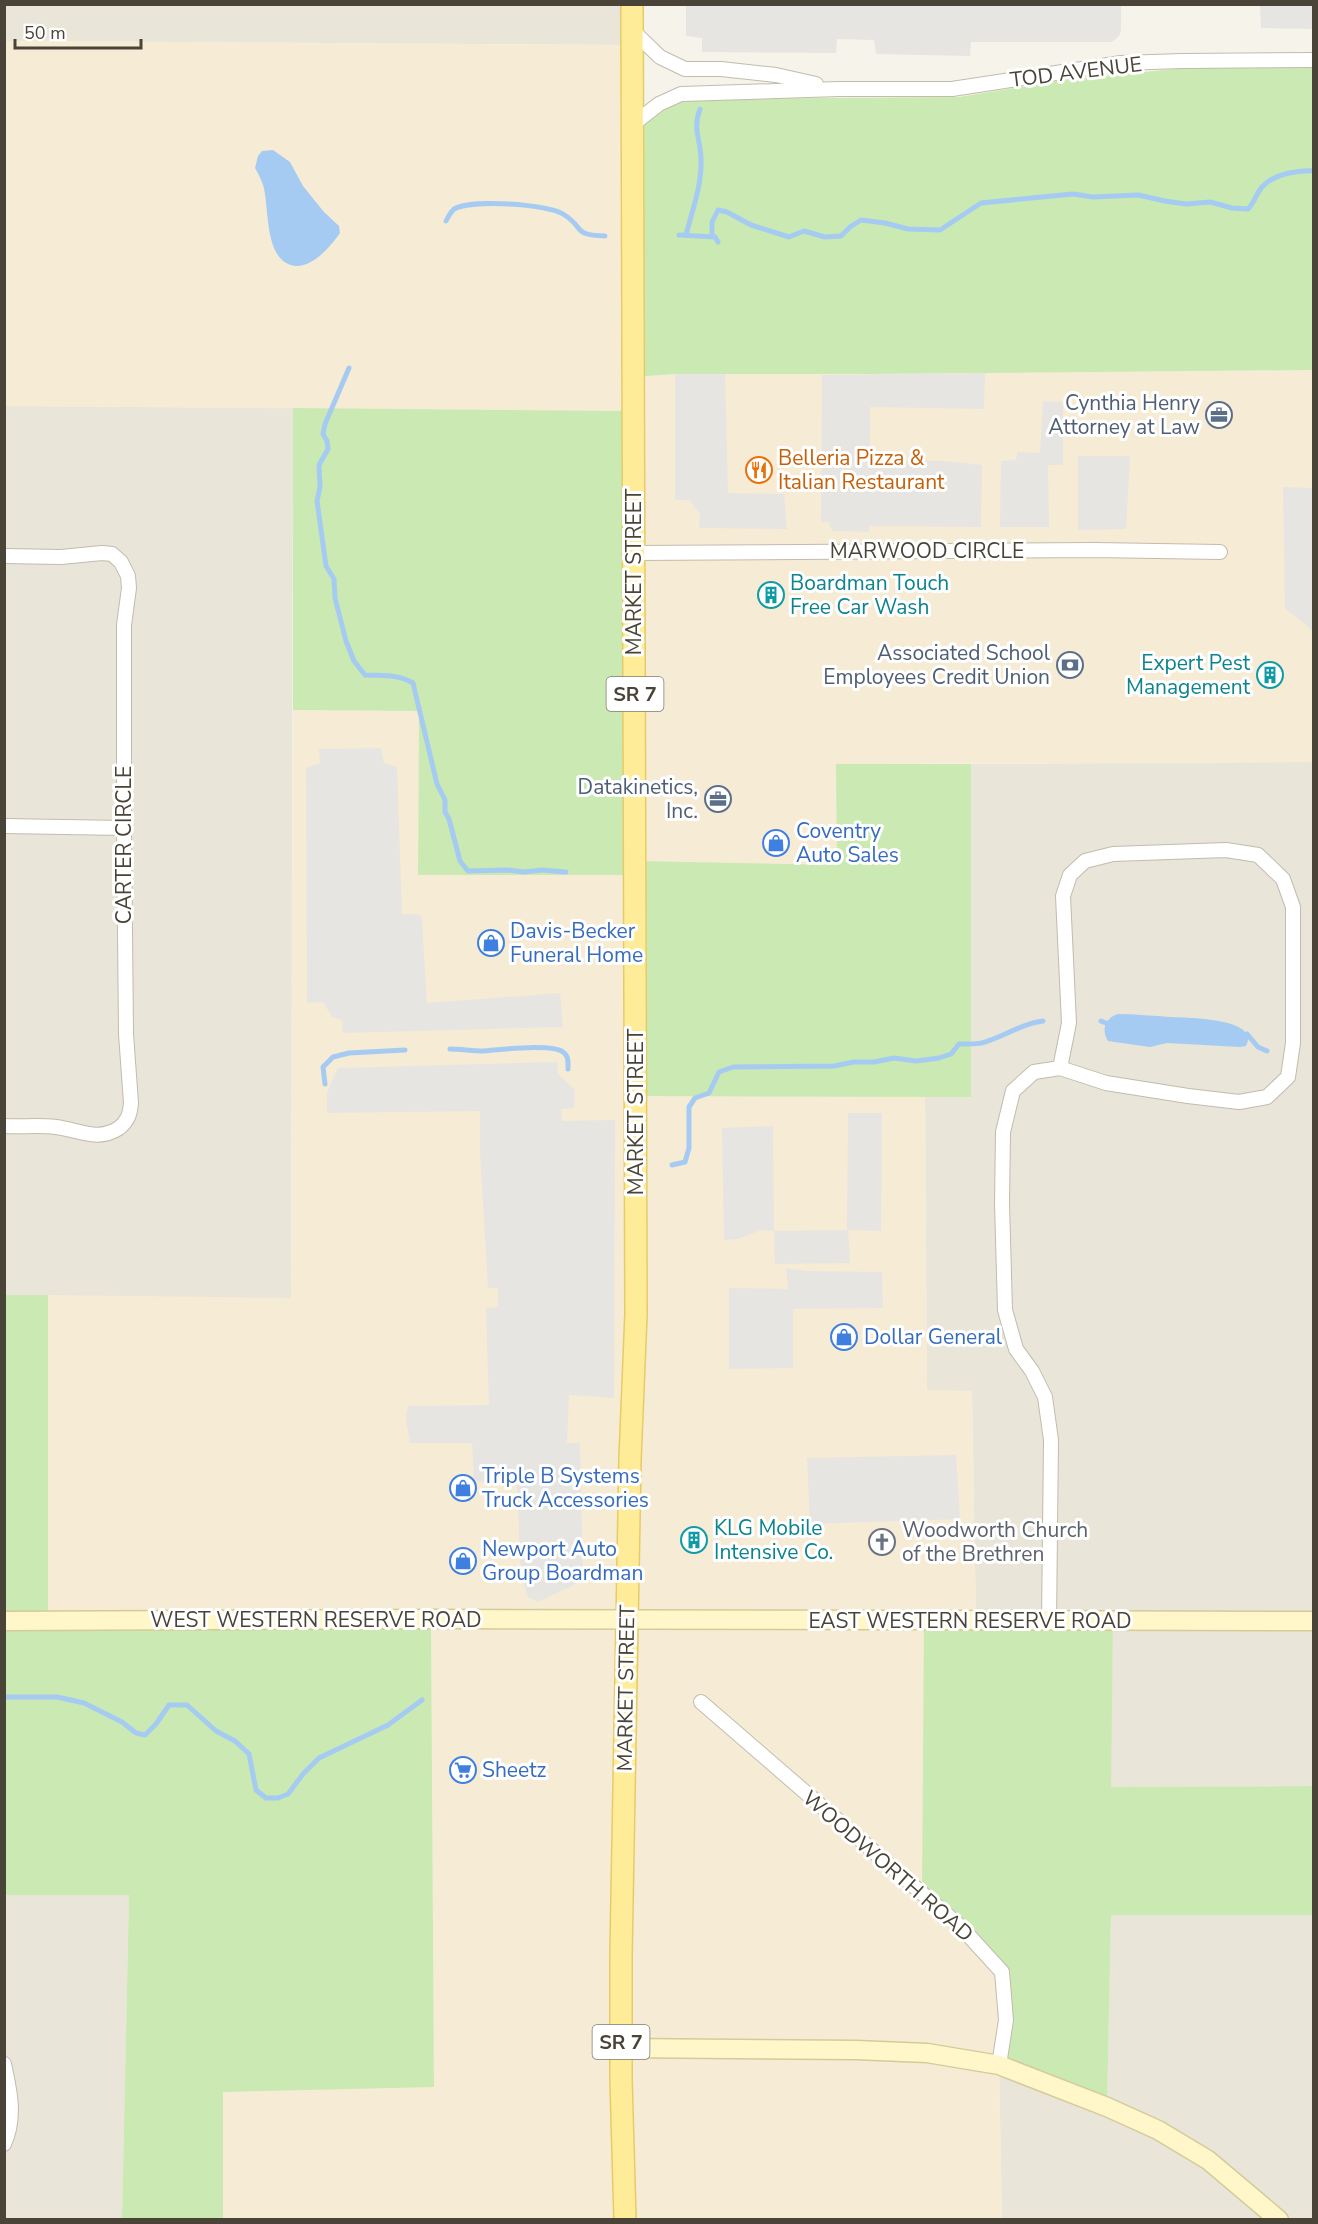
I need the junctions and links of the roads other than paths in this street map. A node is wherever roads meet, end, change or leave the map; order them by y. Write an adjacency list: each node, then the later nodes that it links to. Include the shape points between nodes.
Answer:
1 (632, 4): 2 (main road, MARKET STREET / SR 7)
2 (632, 30): 4 (street, TOD AVENUE, via 660,57 685,69 776,75); 5 (main road, MARKET STREET / SR 7)
3 (1314, 60): 4 (street, TOD AVENUE, via 1121,63 952,89)
4 (839, 89): 5 (street, TOD AVENUE, via 681,94 659,104)
5 (633, 125): 7 (main road, MARKET STREET / SR 7)
6 (1220, 552): 7 (street, MARWOOD CIRCLE)
7 (634, 553): 13 (main road, MARKET STREET / SR 7, via 636,1314)
8 (4, 556): 10 (street, CARTER CIRCLE, via 112,554 128,576 124,625)
9 (4, 826): 10 (street)
10 (124, 828): 12 (street, CARTER CIRCLE, via 129,1117 110,1134 101,1136 57,1127)
11 (1060, 1068): 11 (street, via 1106,1083 1188,1096 1239,1102 1267,1097 1288,1077 1293,1043 1293,907 1283,879 1258,855 1226,850 1113,854 1085,861 1070,875 1063,896 1069,1023); 16 (street, via 1034,1072 1013,1091 1003,1132 1005,1310 1016,1349 1045,1397 1051,1440)
12 (4, 1126)
13 (627, 1620): 14 (main road, WEST WESTERN RESERVE ROAD); 16 (main road, EAST WESTERN RESERVE ROAD); 18 (main road, MARKET STREET / SR 7)
14 (4, 1621)
15 (1314, 1621): 16 (main road, EAST WESTERN RESERVE ROAD)
16 (1048, 1622)
17 (701, 1702): 20 (street, WOODWORTH ROAD, via 961,1927 1002,1972 1006,2020)
18 (621, 2048): 20 (main road, via 927,2053); 22 (main road, MARKET STREET / SR 7)
19 (4, 2064): 21 (street, via 12,2114)
20 (999, 2065): 23 (main road, via 1158,2130 1208,2160)
21 (4, 2145)
22 (625, 2220)
23 (1279, 2220)

